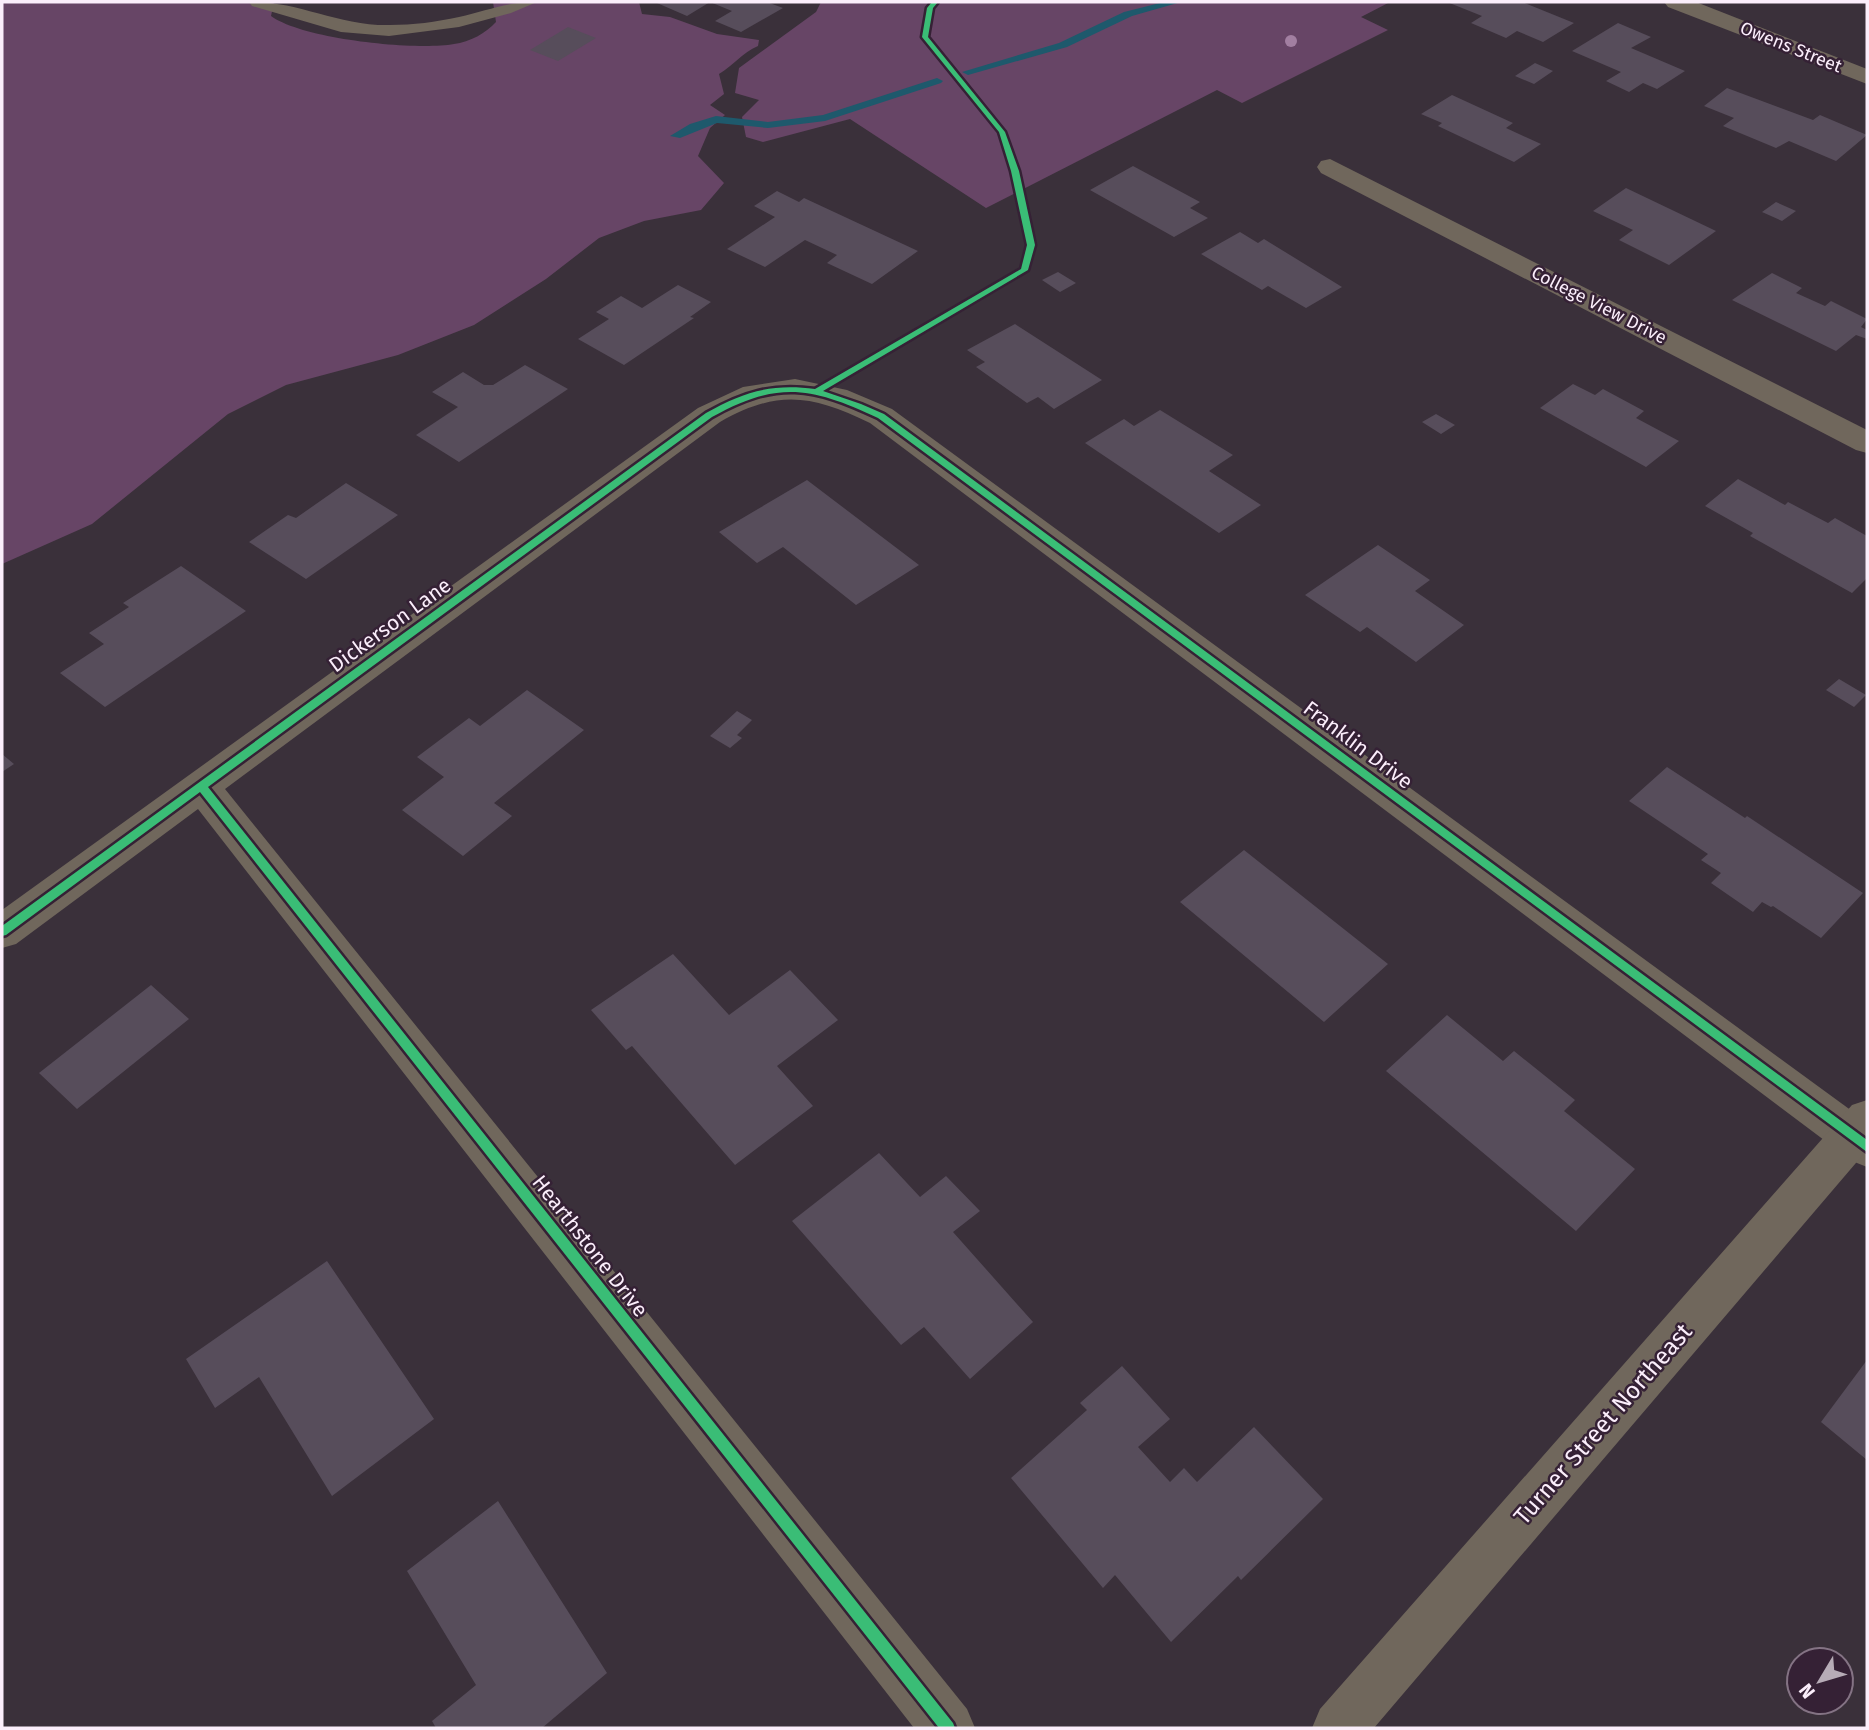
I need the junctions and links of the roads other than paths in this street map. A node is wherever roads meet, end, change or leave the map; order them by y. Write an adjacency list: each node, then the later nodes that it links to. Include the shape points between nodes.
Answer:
1 (258, 2): 2 (lane, via 341,27 392,31 465,22)
2 (528, 2)
3 (1676, 2): 4 (street, Owens Street)
4 (1867, 77)
5 (1330, 167): 7 (street, College View Drive)
6 (818, 390): 8 (street, Dickerson Lane, via 770,390 709,415); 10 (street, Franklin Drive, via 881,416)
7 (1867, 443)
8 (202, 787): 9 (street, Dickerson Lane); 11 (street, Hearthstone Drive)
9 (2, 932)
10 (1862, 1134): 12 (street, Turner Street Northeast)
11 (948, 1728)
12 (1339, 1728)

